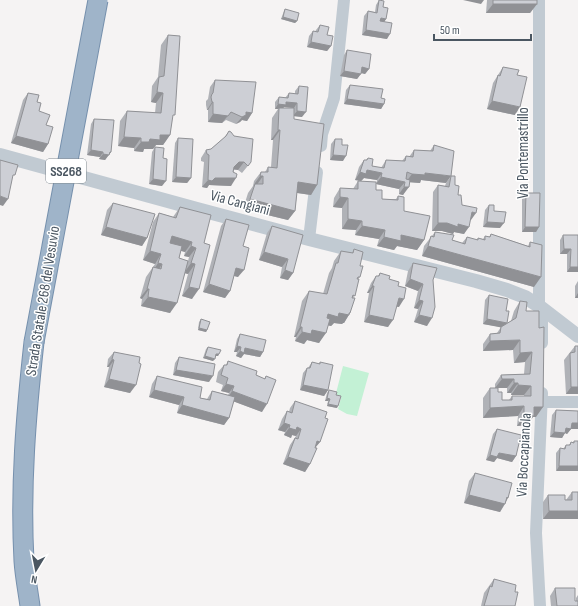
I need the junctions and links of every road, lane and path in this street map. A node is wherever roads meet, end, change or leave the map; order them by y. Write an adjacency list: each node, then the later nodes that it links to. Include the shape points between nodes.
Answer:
1 (98, 0): 12 (highway, Strada Statale 268 del Vesuvio / SS268, bridge, via 34,342 23,456 24,562)
2 (344, 0): 5 (street, via 334,98 322,134)
3 (539, 0): 6 (street, Via Pontemastrillo)
4 (0, 154): 5 (street, Via Cangiani)
5 (309, 239): 6 (street, Via Cangiani, via 476,280 525,297)
6 (539, 306): 7 (street, Via Cangiani); 8 (street)
7 (578, 336)
8 (542, 352)
9 (543, 381): 10 (street, Via Boccapianola)
10 (542, 402): 11 (street); 13 (street, Via Boccapianola, via 536,533)
11 (578, 402)
12 (30, 606)
13 (540, 606)

